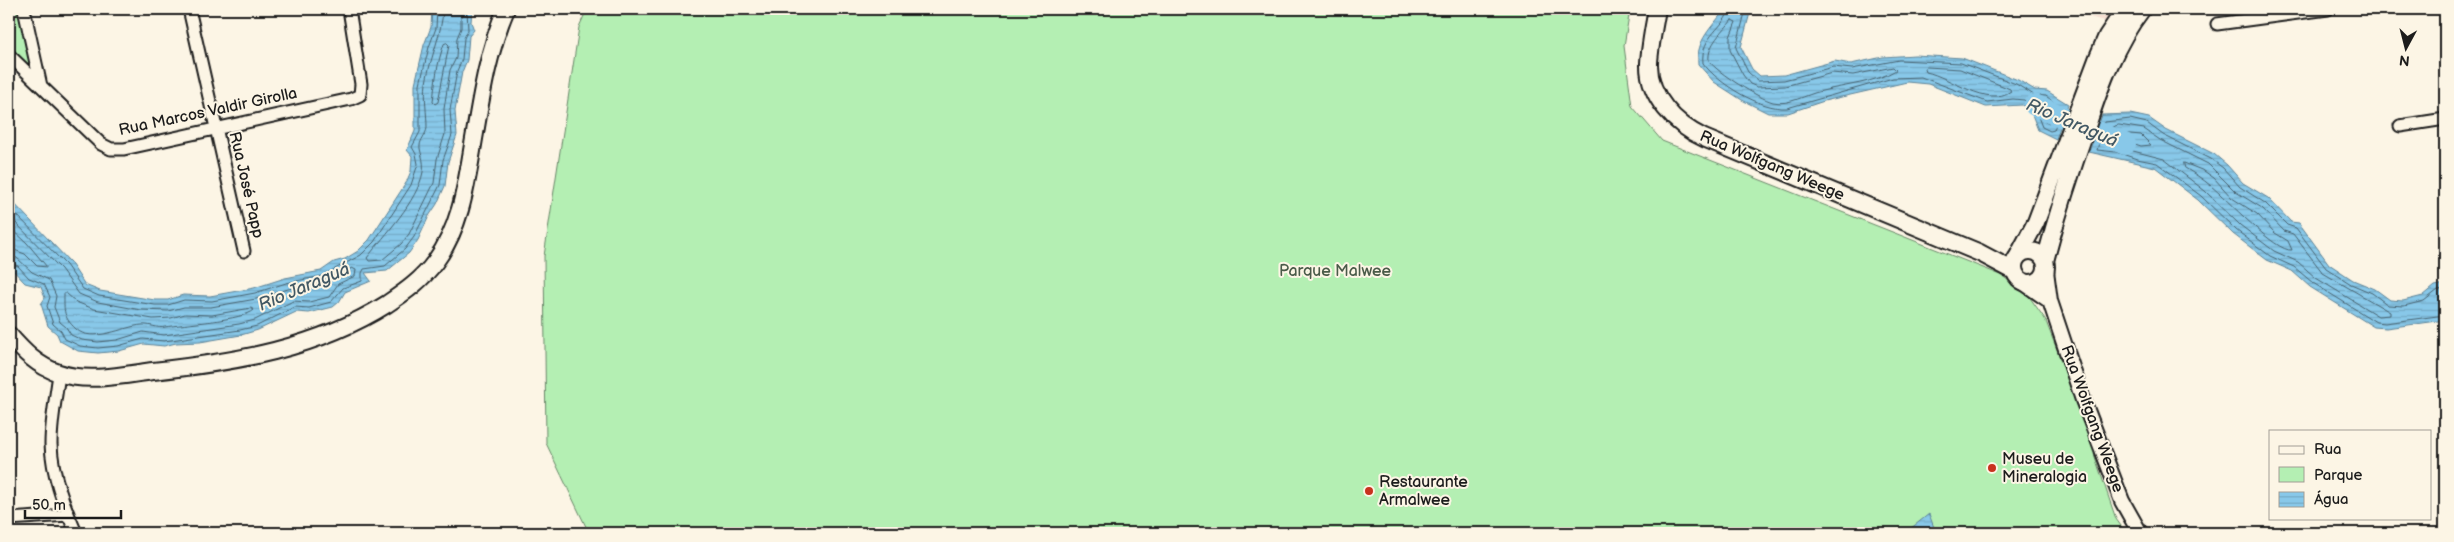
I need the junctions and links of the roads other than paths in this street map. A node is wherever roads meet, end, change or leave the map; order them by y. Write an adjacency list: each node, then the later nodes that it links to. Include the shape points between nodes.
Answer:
1 (24, 9): 11 (street)
2 (189, 9): 15 (street, Rua José Papp)
3 (349, 9): 15 (street, Rua Marcos Valdir Girolla, via 360,95)
4 (506, 9): 22 (main road, via 486,69 461,210 435,262 414,286 367,316 328,335 273,353 122,375 90,377)
5 (1657, 9): 19 (main road, Rua Wolfgang Weege, via 1649,64 1652,82 1659,98 1678,123 1704,138)
6 (2125, 9): 12 (main road, via 2108,36)
7 (2142, 9): 12 (main road)
8 (2328, 9): 9 (street)
9 (2217, 24)
10 (9, 55): 11 (street, Rua Marcos Valdir Girolla)
11 (41, 86): 15 (street, Rua Marcos Valdir Girolla, via 101,144 112,149)
12 (2089, 100): 16 (main road)
13 (2445, 119): 14 (street)
14 (2400, 126)
15 (216, 128): 17 (street, Rua José Papp)
16 (2063, 173): 18 (main road); 19 (main road, via 2036,222)
17 (244, 251)
18 (2046, 266): 19 (main road, via 2033,251); 19 (main road, via 2036,282 2030,284); 20 (street, Rua Wolfgang Weege)
19 (2017, 267): 20 (street, Rua Wolfgang Weege)
20 (2050, 301): 26 (street, Rua Wolfgang Weege, via 2083,400 2122,500)
21 (9, 335): 22 (main road, via 28,356)
22 (59, 374): 23 (street, via 53,464)
23 (68, 515): 24 (street); 25 (street)
24 (9, 519)
25 (76, 533)
26 (2140, 533)

